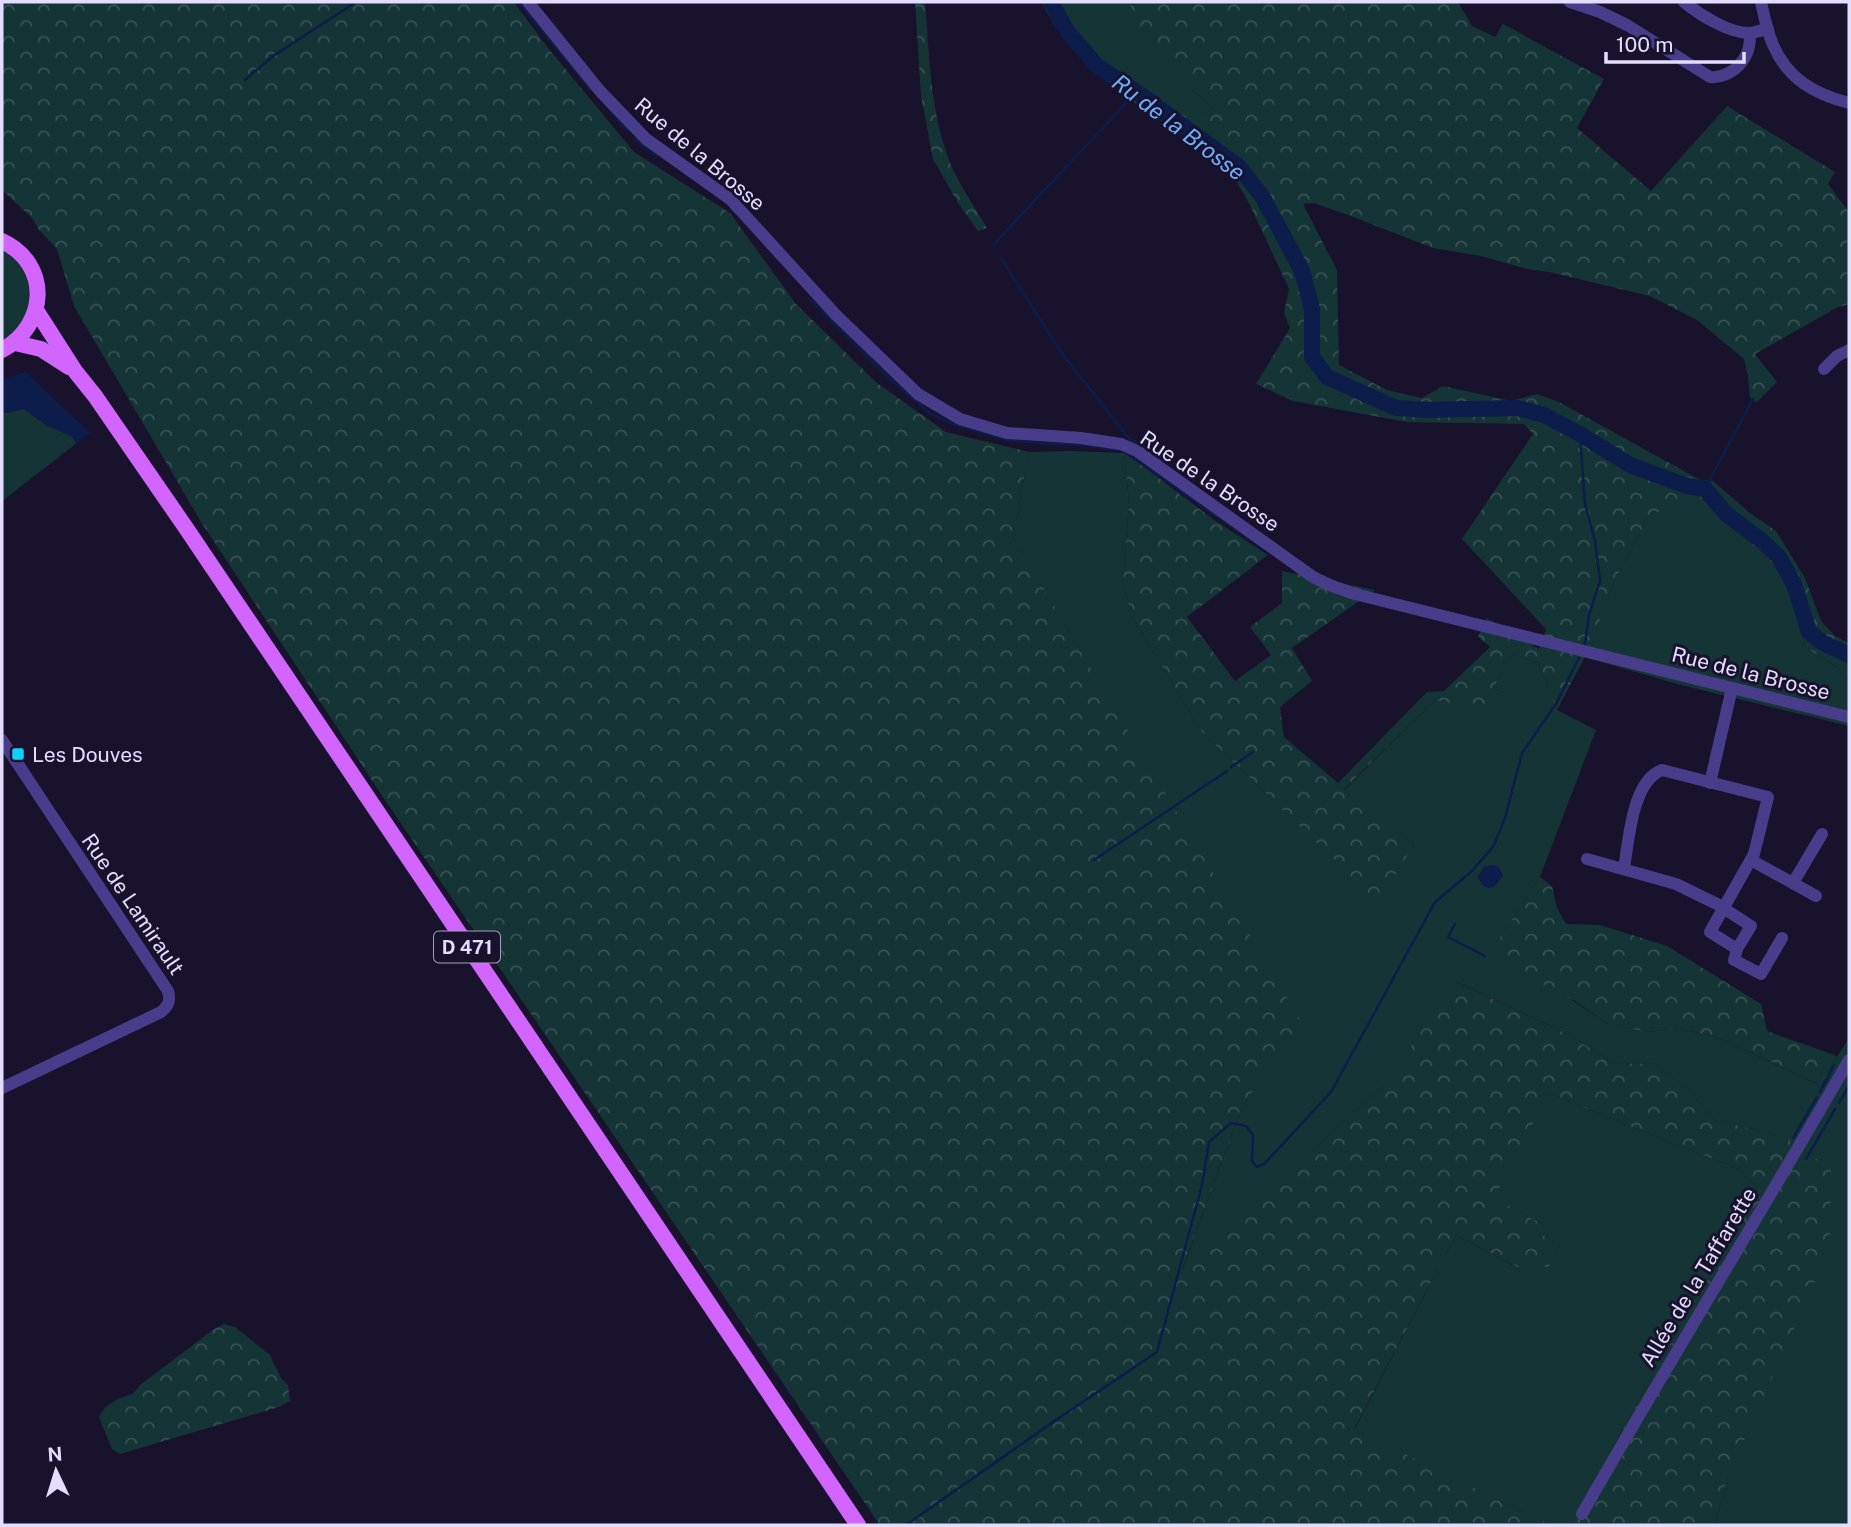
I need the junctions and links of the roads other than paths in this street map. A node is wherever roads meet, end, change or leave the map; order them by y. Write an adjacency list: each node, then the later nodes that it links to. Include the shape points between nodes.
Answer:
1 (528, 2): 14 (street, Rue de la Brosse, via 600,91 646,139 730,200 836,315 918,394 960,419 1007,433 1081,438 1138,451 1332,586)
2 (1570, 2): 6 (street, via 1627,25 1710,77 1735,70 1751,42)
3 (1685, 2): 6 (street, via 1712,21)
4 (1761, 2): 5 (street)
5 (1768, 29): 6 (street); 7 (street, via 1774,47 1800,82)
6 (1749, 33)
7 (1849, 103)
8 (2, 241): 9 (main road, via 25,258 34,274)
9 (36, 310): 10 (main road, via 28,328); 13 (main road, D 471)
10 (8, 346): 13 (main road, D 471, via 41,349)
11 (1849, 350): 12 (street)
12 (1824, 369)
13 (75, 371): 30 (main road, D 471, via 186,528)
14 (1732, 688): 15 (street, Rue de la Brosse); 17 (street)
15 (1849, 717)
16 (2, 740): 28 (street, Rue de Lamirault, via 170,997 161,1012)
17 (1710, 783): 20 (street, via 1768,797); 21 (street, via 1662,770 1654,773 1637,799)
18 (1822, 834): 22 (street)
19 (1587, 859): 21 (street)
20 (1751, 860): 22 (street); 24 (street)
21 (1624, 868): 24 (street, via 1676,884)
22 (1793, 883): 23 (street)
23 (1816, 896)
24 (1724, 908): 26 (street, via 1751,926); 26 (street, via 1710,932)
25 (1783, 939): 26 (street, via 1761,974 1734,960)
26 (1737, 949)
27 (1849, 1060): 29 (street, Allée de la Taffarette)
28 (2, 1088)
29 (1582, 1514)
30 (858, 1525)

